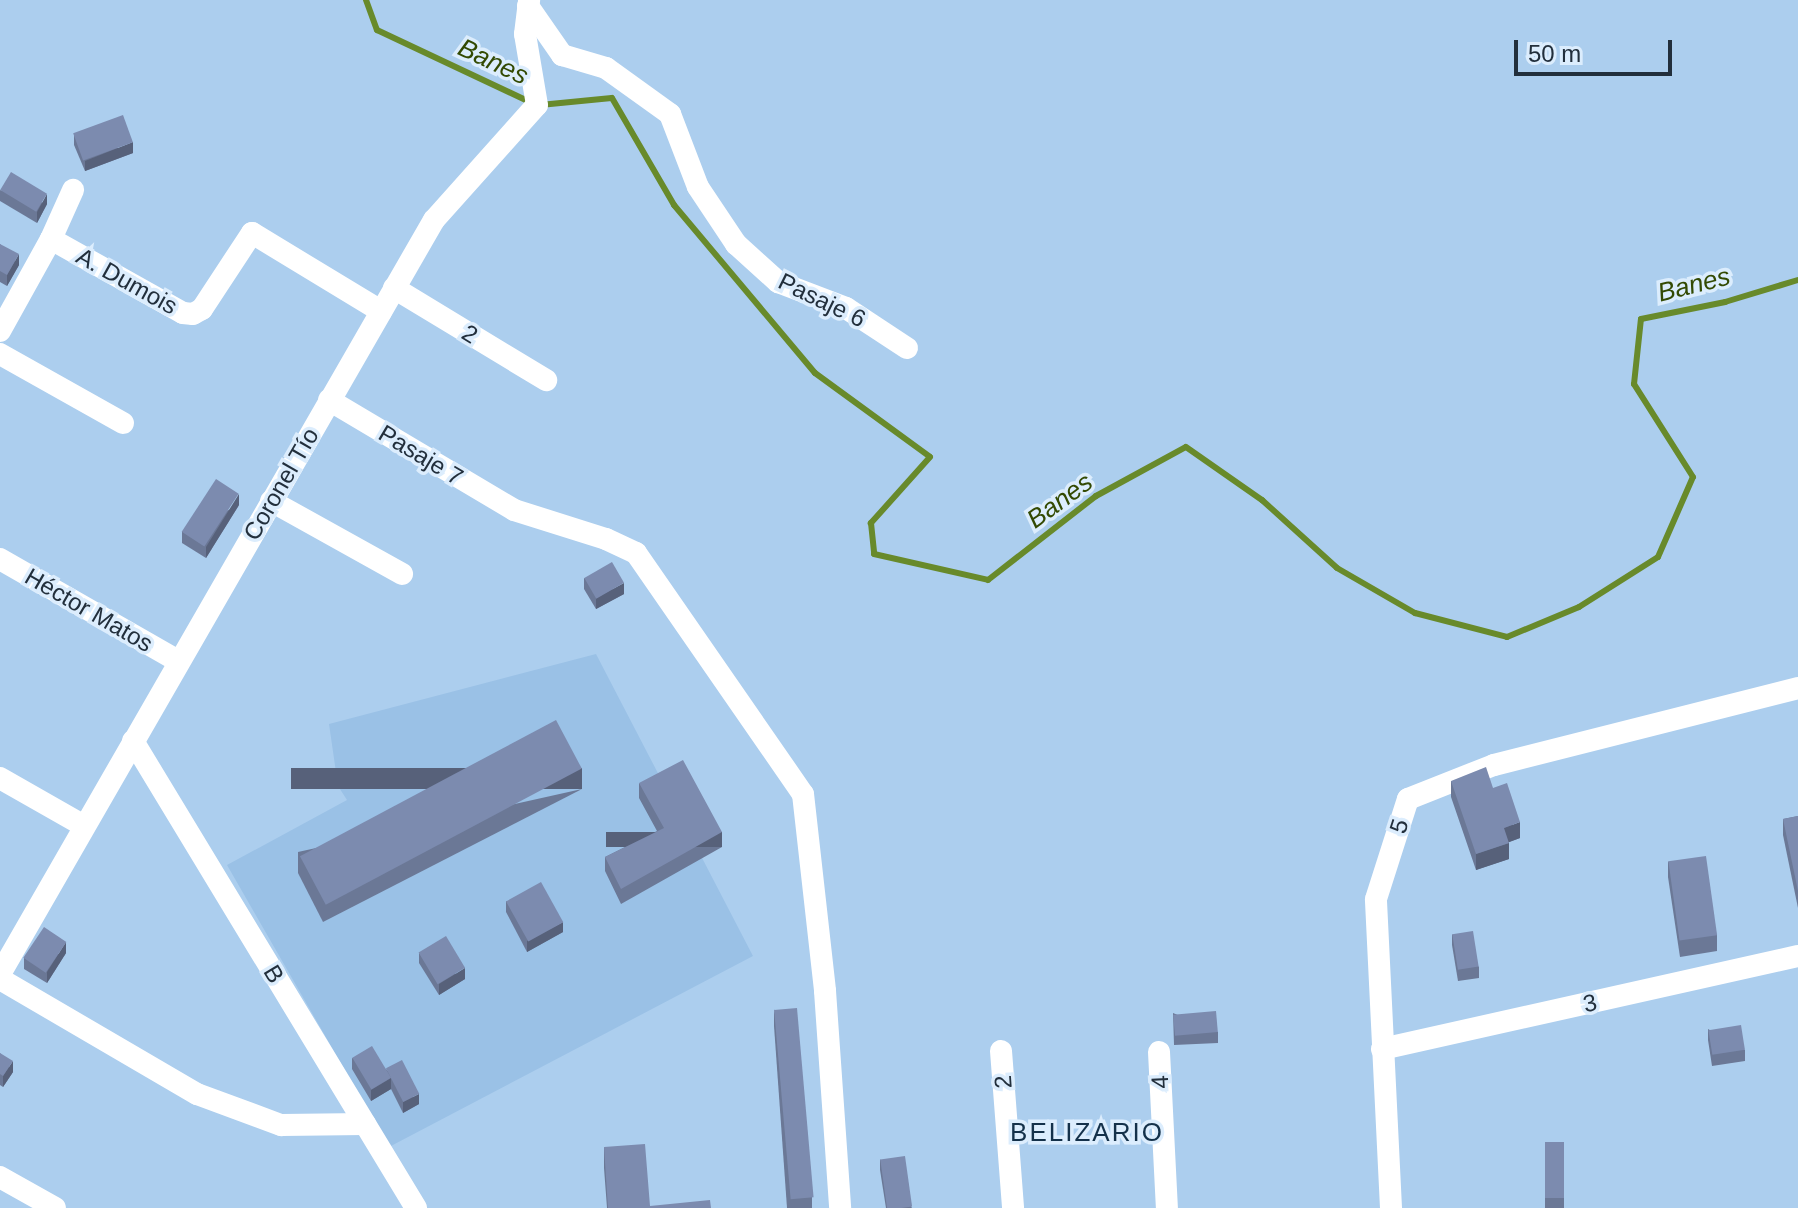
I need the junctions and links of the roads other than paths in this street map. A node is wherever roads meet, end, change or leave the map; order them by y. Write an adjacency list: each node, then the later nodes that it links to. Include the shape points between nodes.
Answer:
1 (529, 3): 4 (street, Coronel Tío, via 525,34 537,105 434,220); 7 (street, Pasaje 6, via 562,55 606,68 670,114 698,187 736,244 778,282 846,308)
2 (73, 190): 3 (street)
3 (51, 239): 5 (street, A. Dumois, via 193,314 202,309 252,233); 6 (street)
4 (394, 288): 5 (street, Coronel Tío); 9 (street, 2)
5 (381, 311): 10 (street, Coronel Tío)
6 (0, 331)
7 (907, 348)
8 (0, 354): 11 (street)
9 (546, 380)
10 (329, 400): 12 (street, Coronel Tío); 29 (street, Pasaje 7, via 514,510 636,553 803,794 825,991)
11 (123, 423)
12 (271, 501): 14 (street); 15 (street, Coronel Tío)
13 (0, 559): 15 (street, Héctor Matos)
14 (402, 574)
15 (178, 661): 17 (street, Coronel Tío)
16 (1798, 688): 22 (street, 5, via 1494,765 1408,799 1376,899)
17 (133, 741): 19 (street, Coronel Tío); 25 (street, B)
18 (0, 778): 19 (street)
19 (84, 826): 21 (street, Coronel Tío)
20 (1798, 956): 22 (street, 3)
21 (0, 976): 25 (street, via 197,1094 281,1125)
22 (1382, 1049): 32 (street, 5)
23 (1001, 1051): 30 (street, 2)
24 (1159, 1052): 31 (street, 4)
25 (365, 1124): 28 (street, B)
26 (0, 1177): 27 (street)
27 (55, 1208)
28 (416, 1208)
29 (840, 1208)
30 (1013, 1208)
31 (1167, 1208)
32 (1391, 1208)

